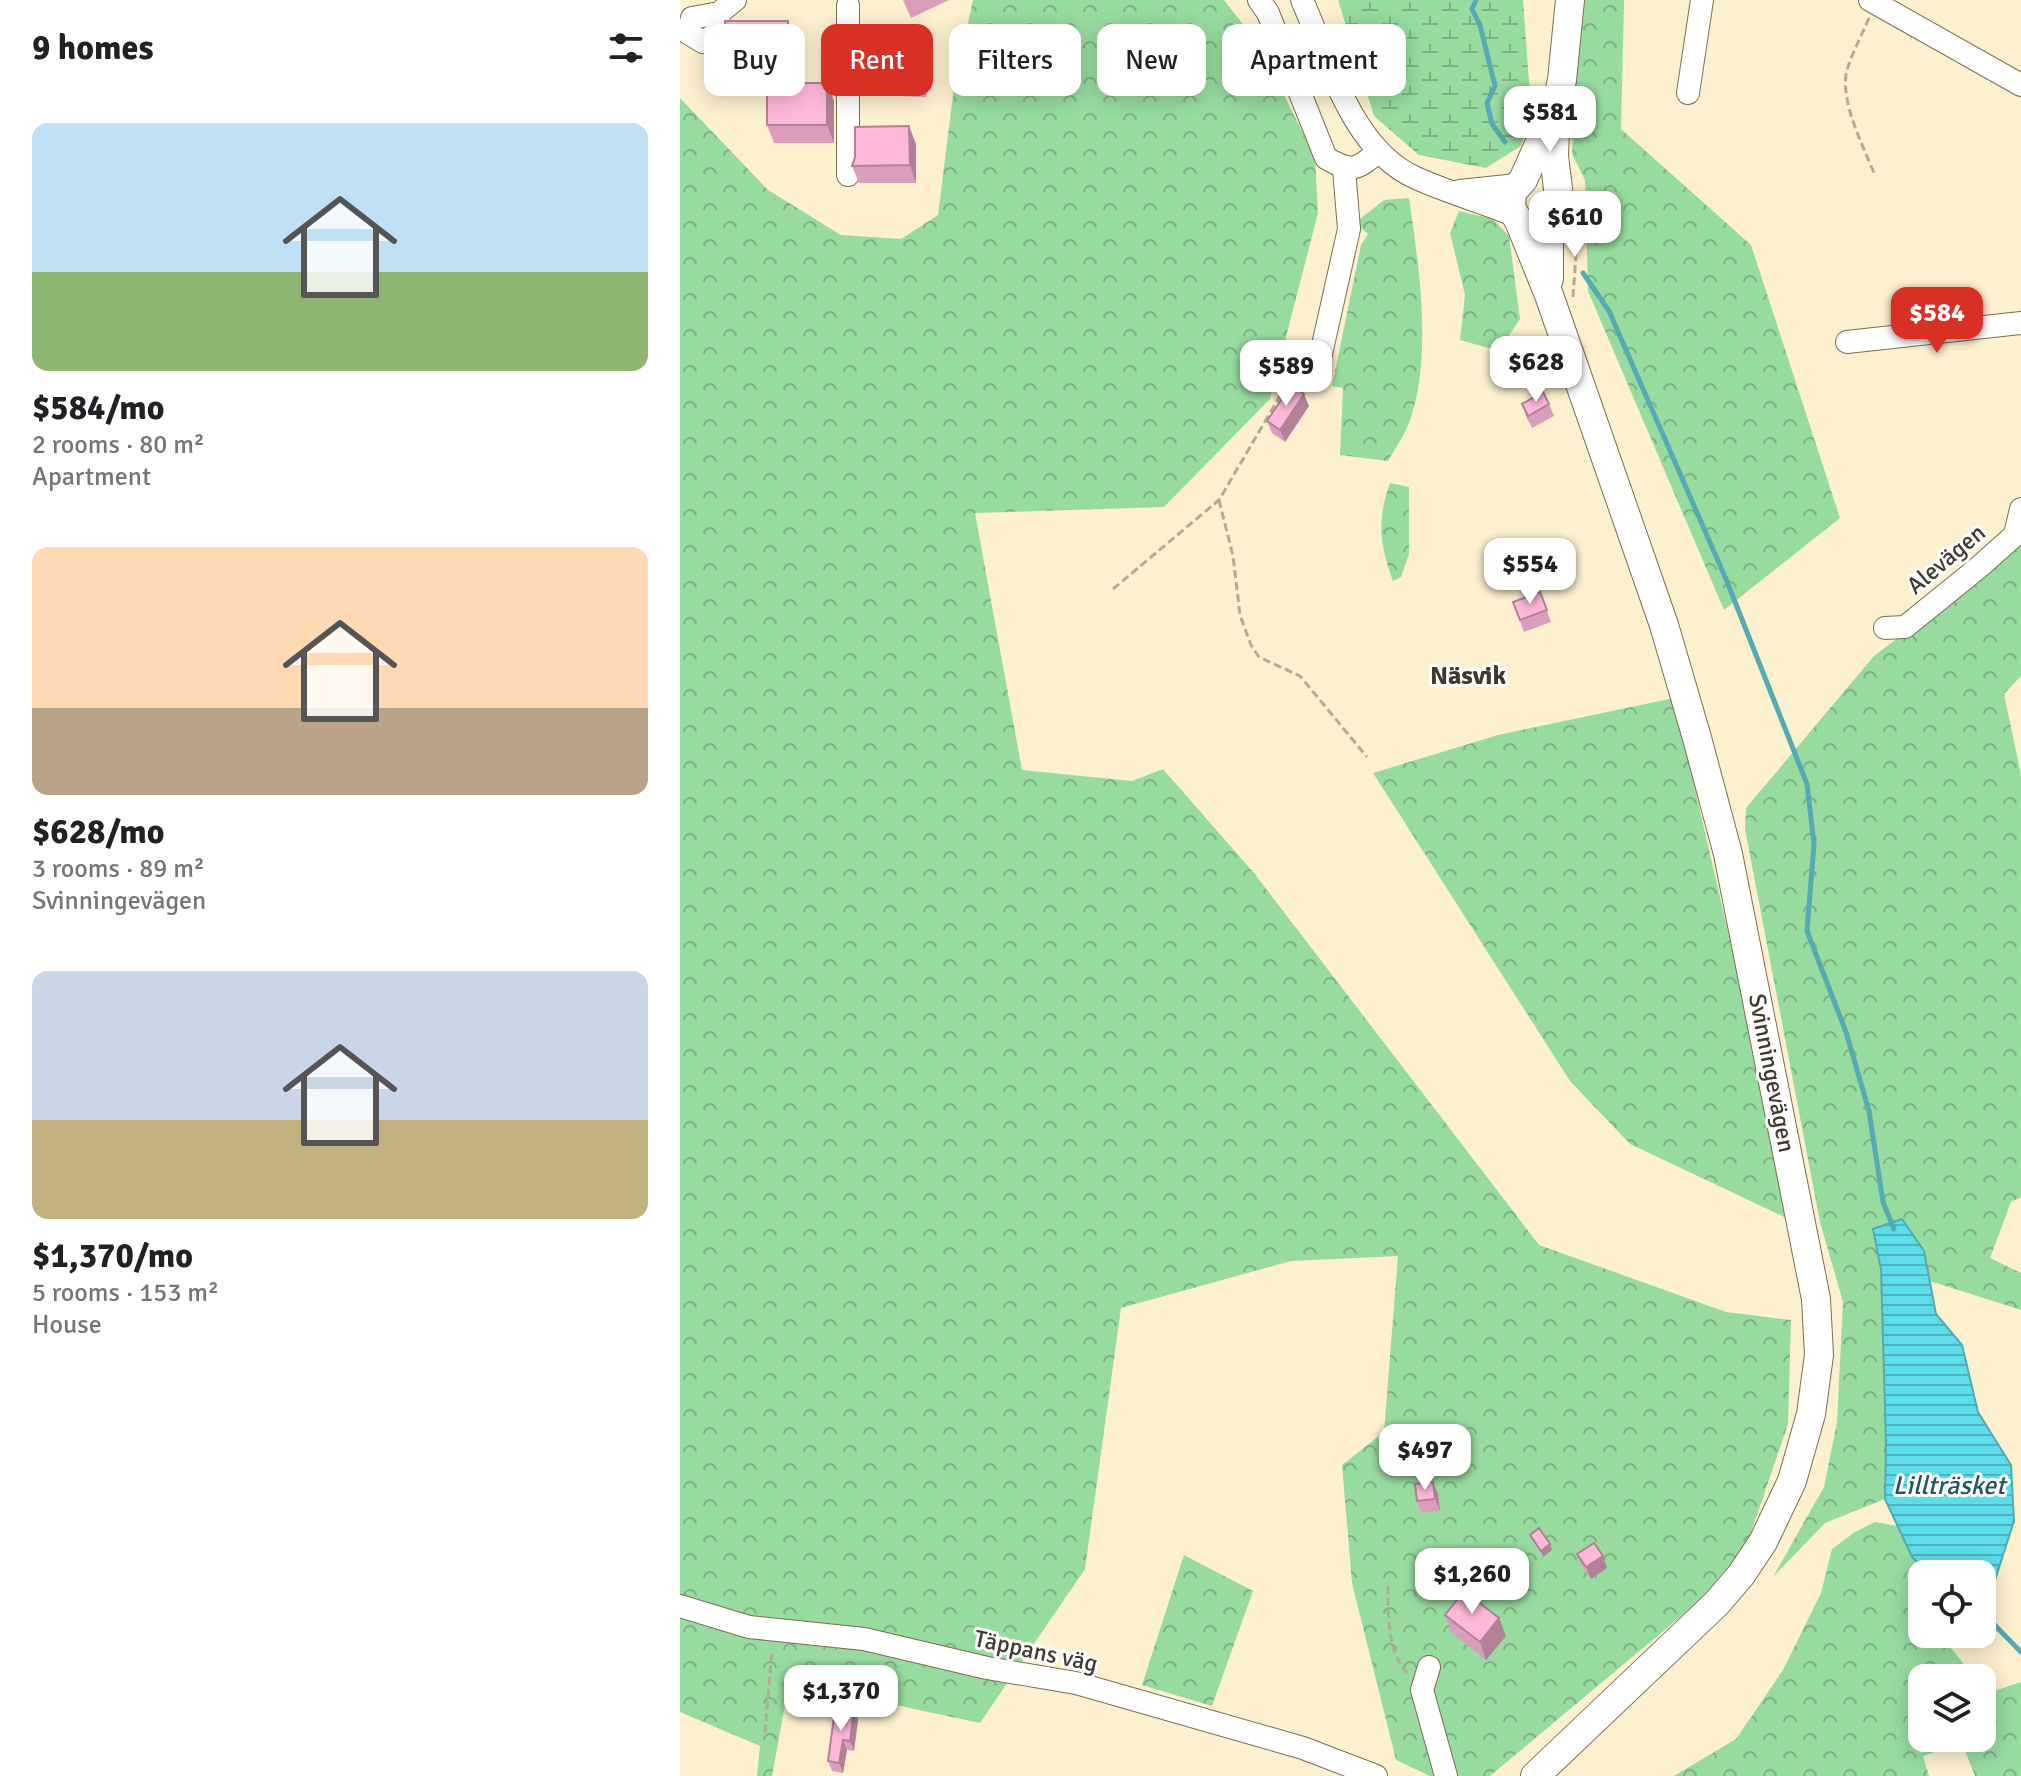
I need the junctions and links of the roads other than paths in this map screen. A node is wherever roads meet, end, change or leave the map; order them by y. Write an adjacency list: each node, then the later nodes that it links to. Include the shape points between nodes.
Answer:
1 (1259, 0): 11 (street, via 1326,158)
2 (1302, 0): 10 (street, via 1349,112)
3 (1570, 0): 9 (main road, Svinningevägen)
4 (1702, 0): 8 (street)
5 (847, 2): 12 (street)
6 (1873, 2): 7 (street)
7 (2021, 85)
8 (1688, 93)
9 (1556, 106): 13 (main road, Svinningevägen); 15 (main road, Svinningevägen, via 1554,156)
10 (1378, 152): 11 (street, via 1359,168); 14 (street, via 1414,177)
11 (1344, 169): 20 (street, via 1349,229)
12 (848, 175)
13 (1520, 182): 14 (street); 15 (main road, via 1547,180); 16 (main road, Svinningevägen, via 1510,200)
14 (1455, 192): 16 (street)
15 (1563, 208): 16 (main road, via 1542,226); 17 (main road, Svinningevägen, via 1549,241)
16 (1517, 218): 17 (main road, Svinningevägen)
17 (1561, 303): 27 (main road, Svinningevägen, via 1664,625 1728,854 1816,1299 1819,1355 1811,1414 1792,1481 1749,1564 1716,1604)
18 (2021, 323): 19 (street)
19 (1847, 342)
20 (1319, 363)
21 (2021, 509): 22 (street, Alevägen, via 2015,535 1978,568 1905,627)
22 (1885, 628)
23 (680, 1606): 25 (street, Täppans väg, via 749,1627 864,1639 1076,1683 1303,1748)
24 (1429, 1667): 26 (street, via 1422,1690)
25 (1376, 1776)
26 (1446, 1776)
27 (1535, 1776)

